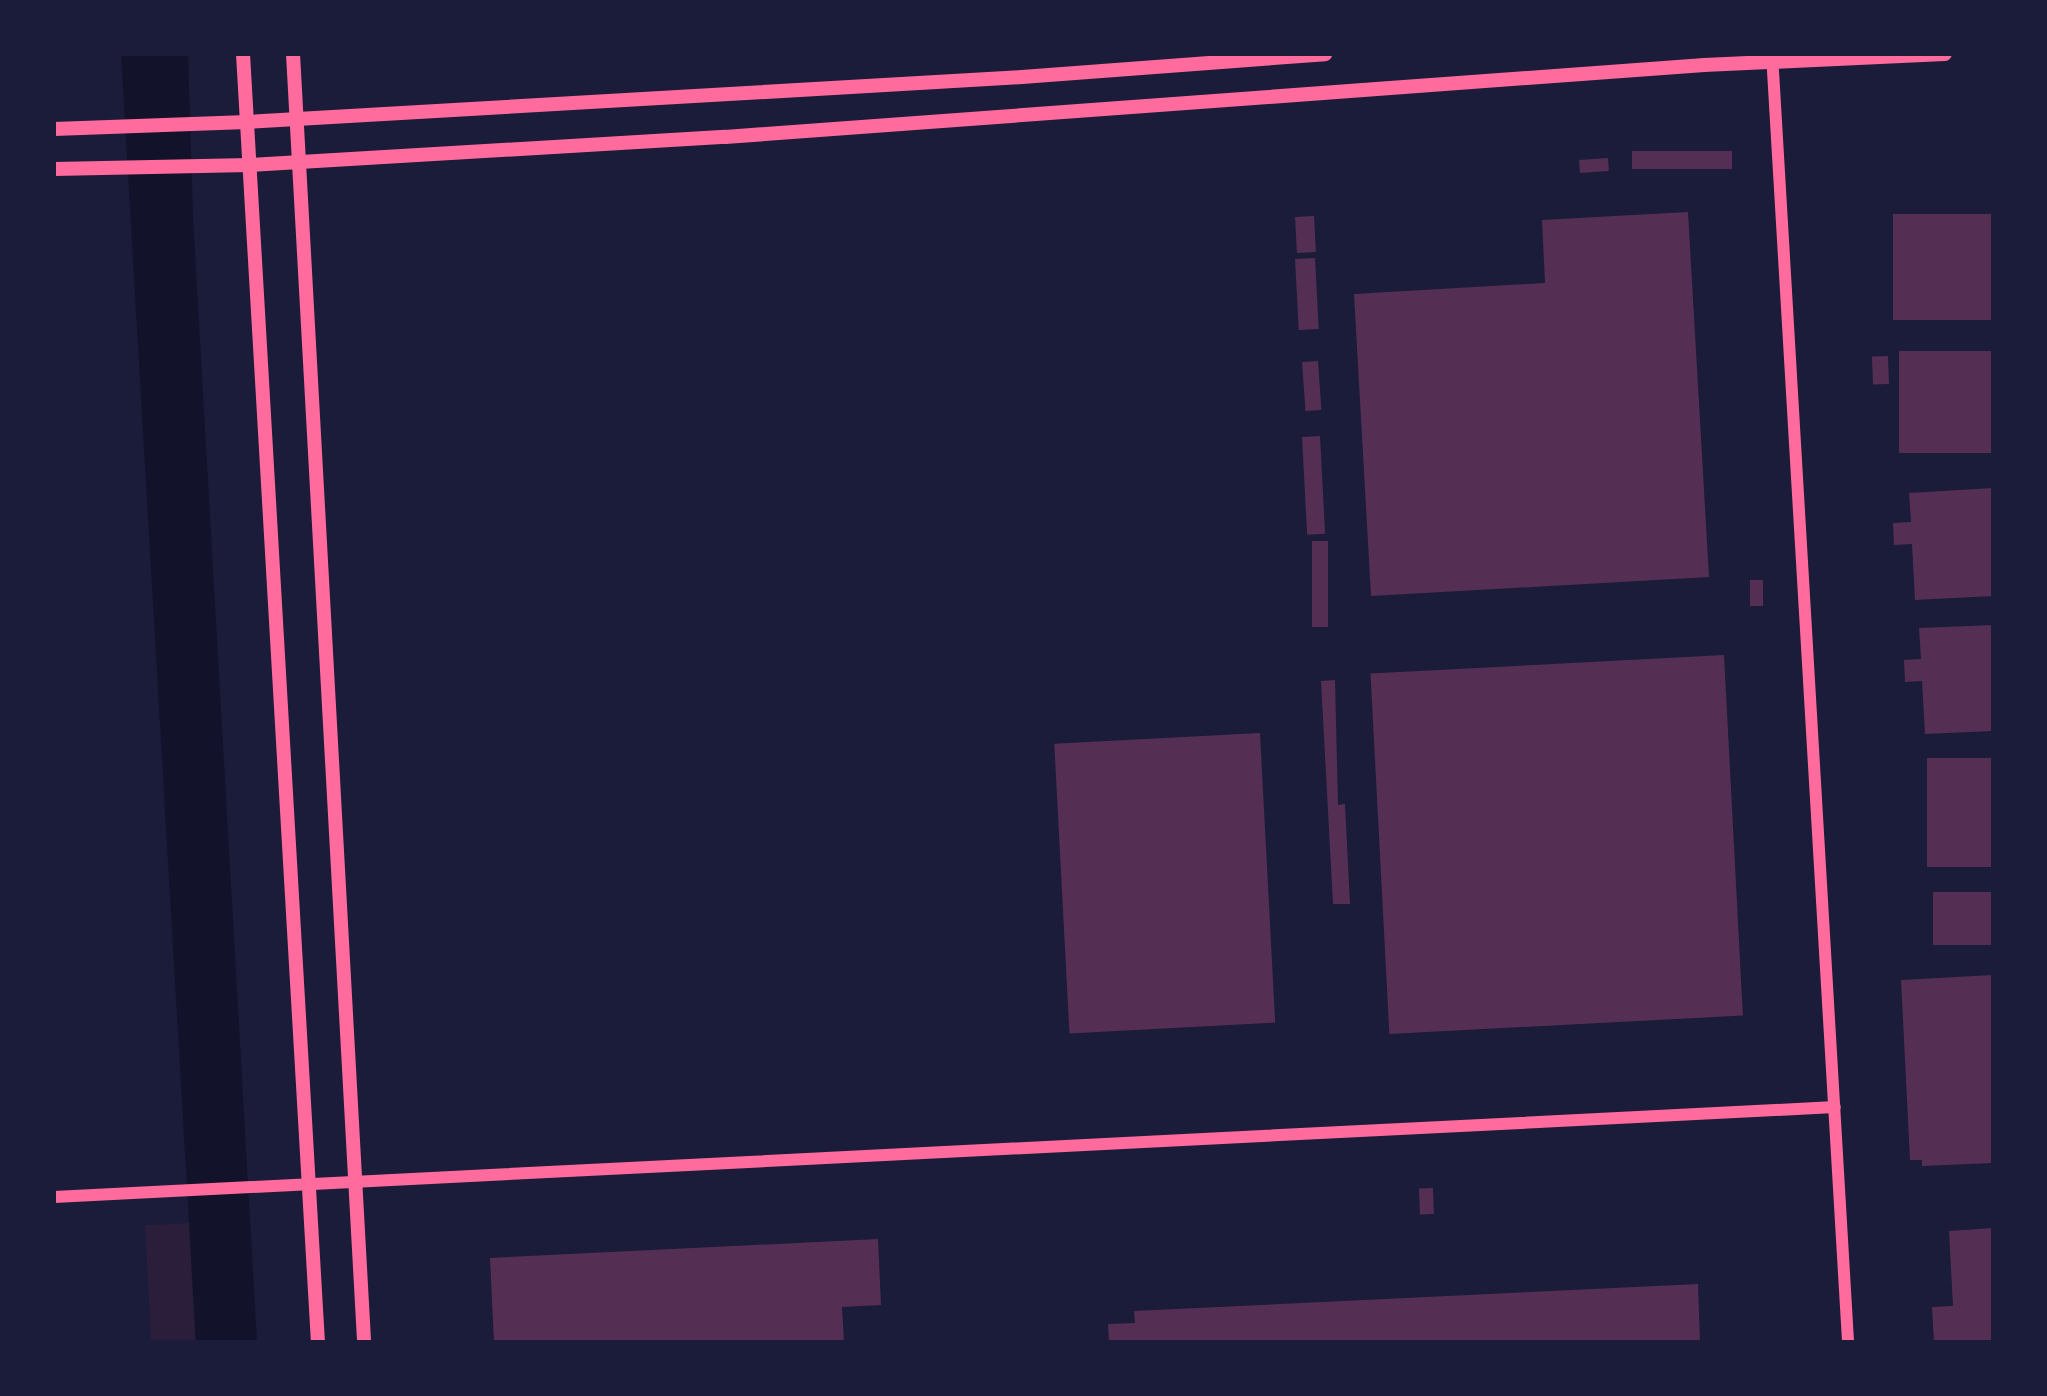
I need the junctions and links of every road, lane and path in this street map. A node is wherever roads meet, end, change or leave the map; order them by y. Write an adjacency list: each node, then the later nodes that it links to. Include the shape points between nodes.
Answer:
1 (1325, 54): 6 (main road, via 1006,78)
2 (1945, 54): 3 (main road)
3 (1772, 58): 9 (main road, via 725,137); 12 (street)
4 (244, 59): 7 (main road)
5 (293, 62): 6 (main road)
6 (297, 118): 7 (main road); 9 (main road)
7 (247, 122): 8 (main road); 10 (main road)
8 (54, 129)
9 (297, 162): 10 (main road); 13 (main road)
10 (250, 165): 11 (main road); 14 (main road)
11 (54, 169)
12 (1835, 1107): 13 (street); 18 (street)
13 (355, 1184): 14 (street); 17 (main road)
14 (309, 1186): 15 (street); 16 (main road)
15 (54, 1197)
16 (318, 1342)
17 (364, 1342)
18 (1848, 1342)

